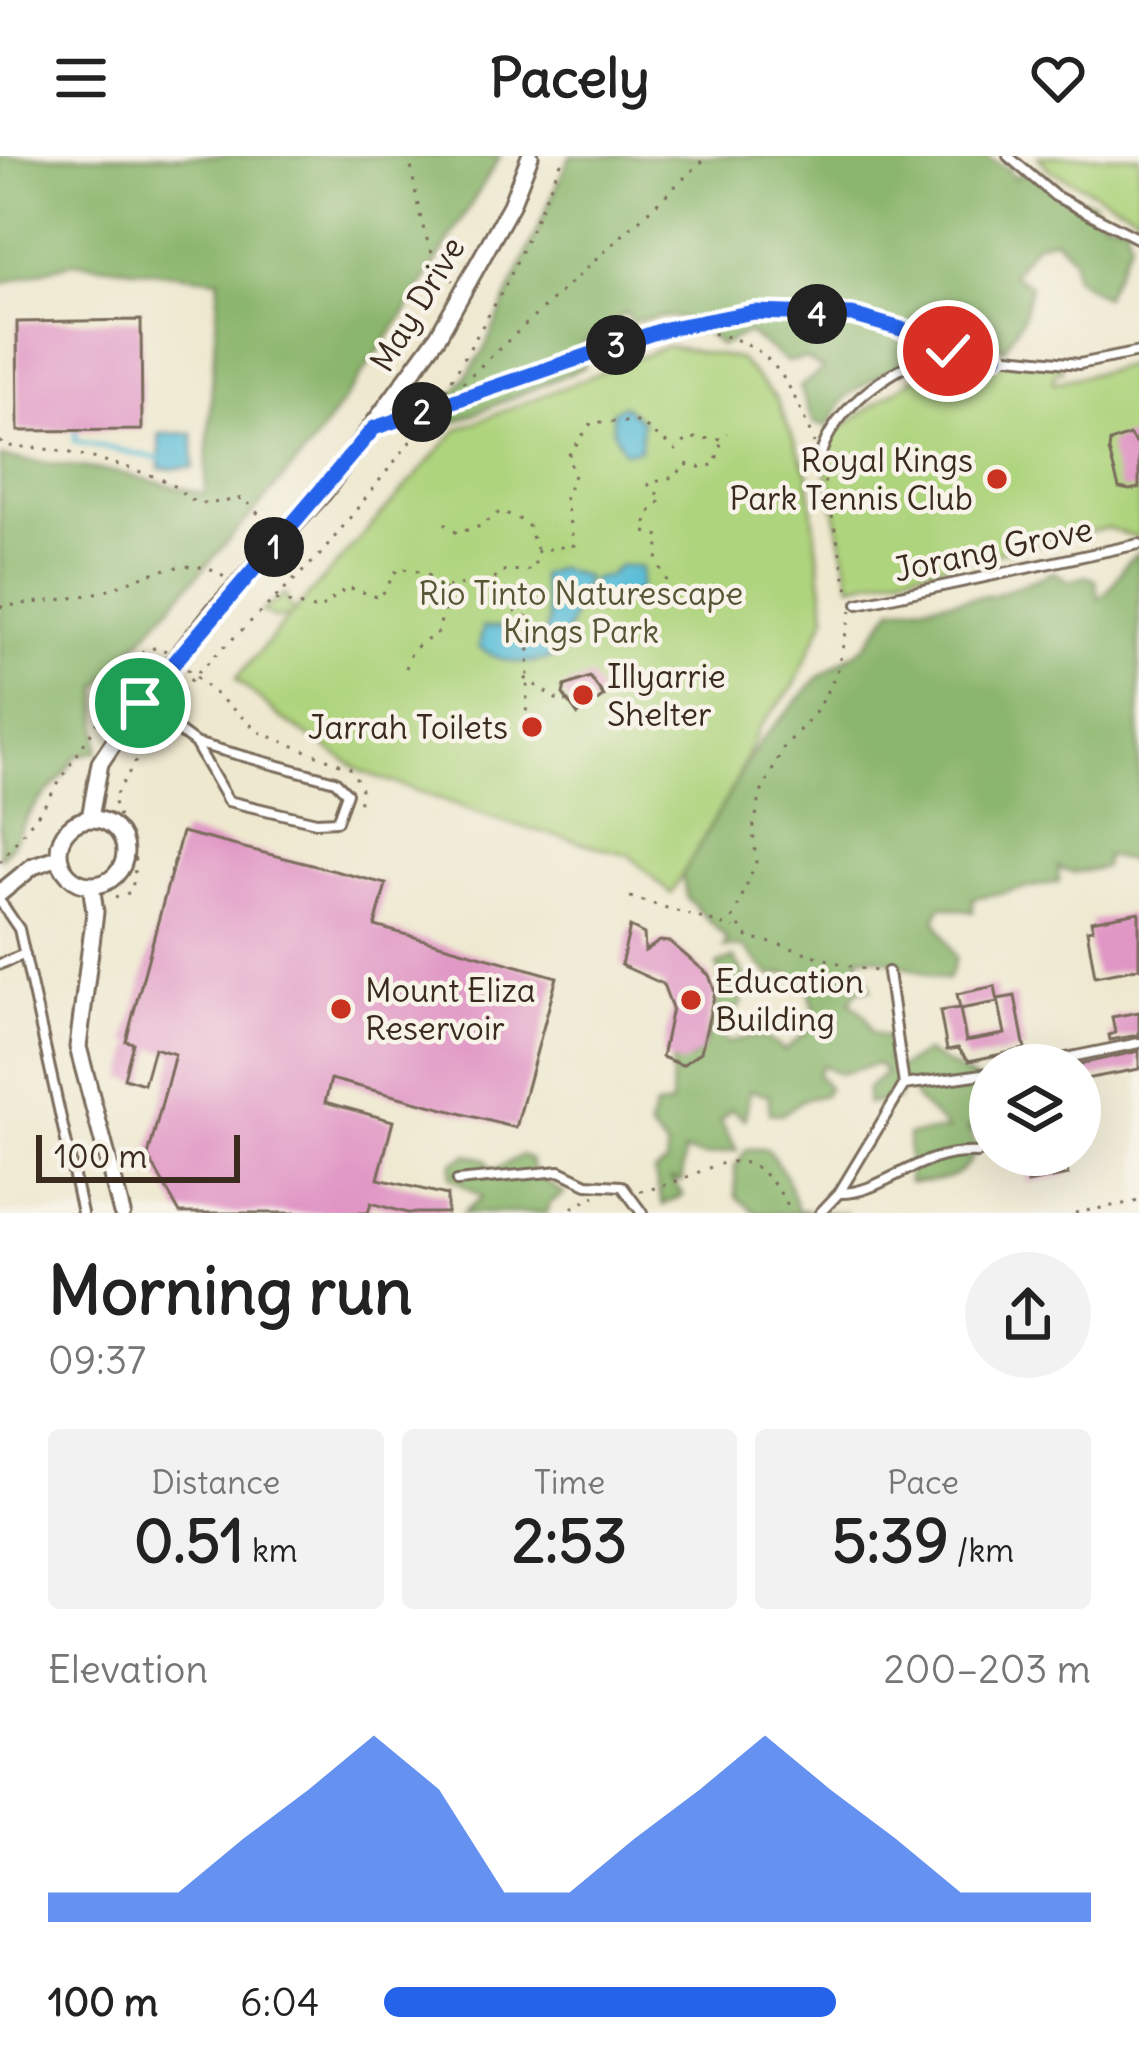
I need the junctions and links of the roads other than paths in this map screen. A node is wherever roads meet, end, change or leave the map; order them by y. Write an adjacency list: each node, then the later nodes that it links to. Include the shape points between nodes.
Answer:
1 (530, 156): 6 (street, May Drive, via 464,289)
2 (1009, 156): 3 (lane, via 1055,196)
3 (1139, 239)
4 (1139, 352): 7 (lane, via 1079,364 927,355 839,420)
5 (436, 407): 6 (lane)
6 (374, 428): 10 (street, May Drive)
7 (820, 458)
8 (1139, 544): 9 (lane, Jorang Grove)
9 (858, 604)
10 (140, 703): 11 (lane); 12 (street, May Drive, via 100,763)
11 (195, 743): 11 (lane, via 335,781 347,793 346,806 337,821 316,823 227,801)
12 (90, 818): 13 (street, via 70,826); 14 (street, via 113,825 125,845 121,869)
13 (59, 857): 14 (street, via 70,877); 15 (street, via 33,866)
14 (91, 885): 27 (street, via 95,912 78,1047)
15 (0, 897): 16 (lane)
16 (25, 954): 17 (lane); 26 (lane)
17 (0, 964)
18 (888, 972): 22 (lane)
19 (1139, 1043): 20 (lane)
20 (1101, 1051)
21 (969, 1076): 22 (lane)
22 (904, 1085): 25 (lane)
23 (969, 1154): 25 (lane, via 918,1160)
24 (458, 1181): 28 (lane, via 560,1171 631,1192)
25 (839, 1193): 29 (lane)
26 (82, 1213)
27 (122, 1213)
28 (642, 1213)
29 (820, 1213)

